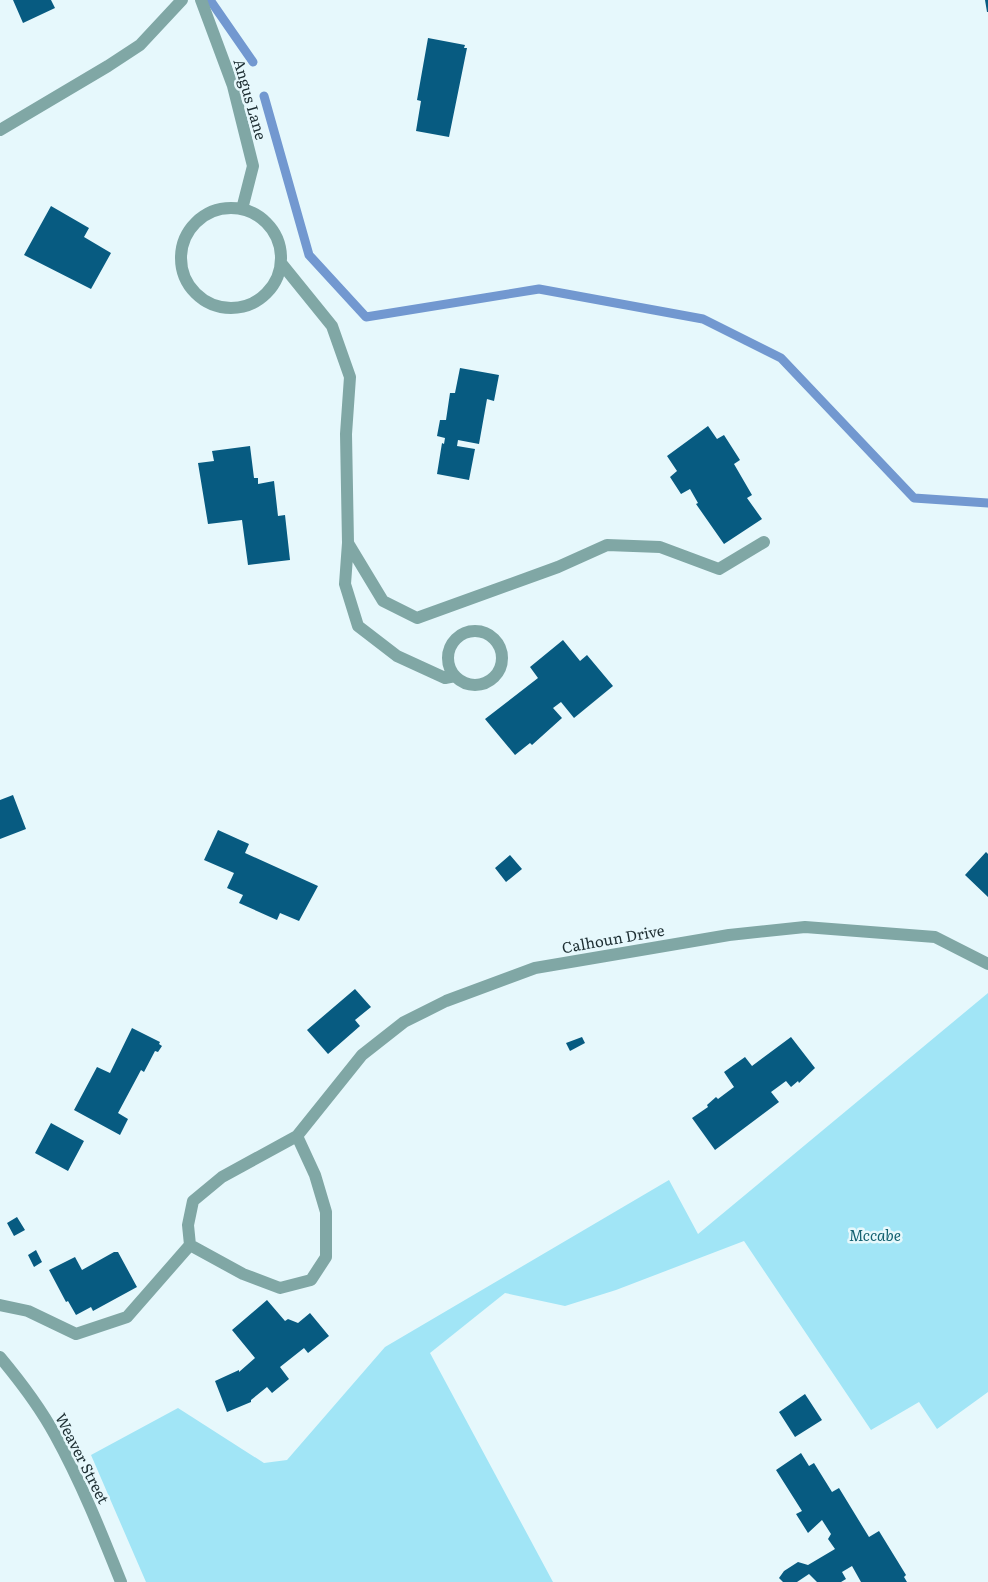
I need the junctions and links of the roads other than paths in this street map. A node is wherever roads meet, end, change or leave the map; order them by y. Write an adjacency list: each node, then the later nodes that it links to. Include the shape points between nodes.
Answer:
1 (182, 0): 3 (street, via 140,45)
2 (201, 0): 4 (street, Angus Lane, via 233,86 253,166)
3 (0, 130)
4 (242, 209): 5 (street, via 257,215 272,228 280,247); 5 (street, via 224,208 210,212 190,228 181,250 183,275 190,288 210,304 226,308 244,306 260,299 276,280)
5 (281, 263): 7 (street, via 332,326 350,377 346,434)
6 (764, 542): 7 (street, via 719,569 660,547 607,545 558,567 417,618 383,601)
7 (348, 543): 8 (street, via 345,584 358,626 397,656 445,678)
8 (455, 676): 8 (street, via 469,684 479,685 492,678 498,671 502,656 496,640 480,631 456,637 447,660)
9 (988, 964): 10 (street, Calhoun Drive, via 935,937 805,927 728,935 535,968 446,1001 404,1022 362,1055)
10 (297, 1136): 11 (street, Calhoun Drive, via 222,1177 193,1201 188,1225); 11 (street, via 315,1175 326,1212 326,1257 311,1280 280,1288 243,1274)
11 (190, 1245): 12 (street, via 127,1317 76,1334 28,1311)
12 (0, 1305)
13 (0, 1357): 14 (street, Weaver Street, via 55,1434)
14 (121, 1582)

